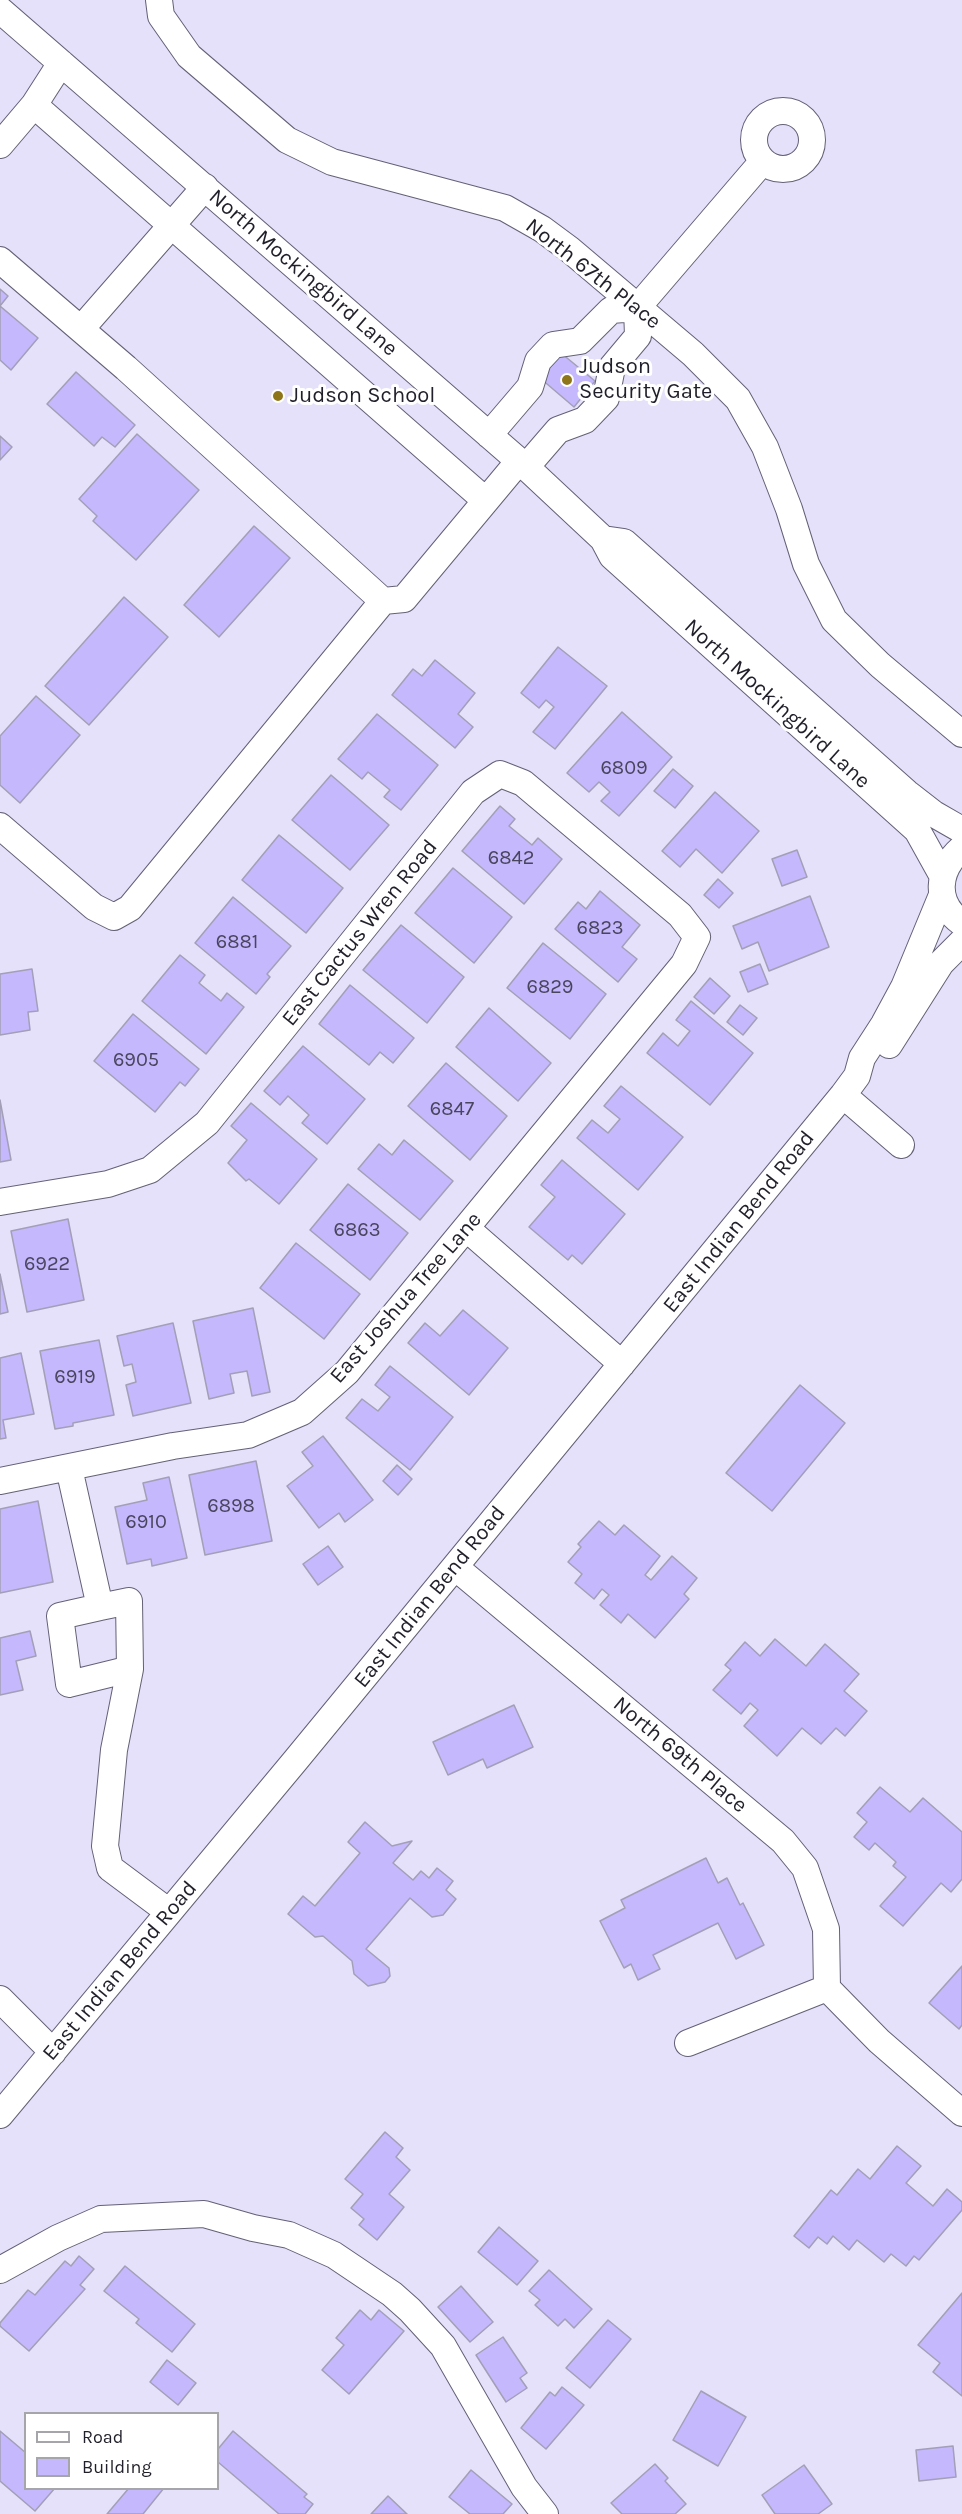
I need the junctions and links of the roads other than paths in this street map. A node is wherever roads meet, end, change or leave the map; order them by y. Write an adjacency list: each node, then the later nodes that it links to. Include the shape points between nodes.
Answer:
1 (159, 0): 10 (street, North 67th Place, via 162,16 189,57 287,140 332,162 505,208 542,229)
2 (0, 10): 3 (street, North Mockingbird Lane)
3 (62, 63): 4 (street); 7 (street, North Mockingbird Lane)
4 (34, 105): 5 (street); 8 (street)
5 (0, 145)
6 (762, 161): 10 (street)
7 (205, 187): 8 (street); 14 (street, North Mockingbird Lane)
8 (171, 225): 11 (street); 16 (street)
9 (0, 260): 11 (street)
10 (637, 308): 12 (street, via 611,310); 13 (street, via 638,336); 19 (street, North 67th Place, via 693,354 738,399 765,447 806,564 834,620 880,665)
11 (81, 329): 18 (street)
12 (580, 340): 13 (street, via 598,351); 14 (street, via 553,345 538,361 530,387)
13 (612, 367): 15 (street, via 606,398 585,420 558,430)
14 (489, 435): 15 (street, North Mockingbird Lane)
15 (522, 464): 16 (street); 17 (street, North Mockingbird Lane)
16 (485, 500): 18 (street, via 404,599)
17 (603, 539): 21 (street, North Mockingbird Lane, via 624,542 907,793); 23 (street, North Mockingbird Lane, via 612,556 917,830)
18 (383, 601): 20 (street, via 130,908 114,917 94,907)
19 (962, 734)
20 (0, 826)
21 (962, 830)
22 (962, 848): 23 (street, via 946,865)
23 (942, 885): 24 (street, North Mockingbird Lane, via 946,907); 27 (street, East Indian Bend Road, via 904,987)
24 (962, 923)
25 (697, 937): 29 (street, East Cactus Wren Road, via 680,915 523,783 500,774 473,792 207,1123 150,1170 108,1184); 30 (street, East Joshua Tree Lane, via 684,964)
26 (962, 942): 27 (street, East Indian Bend Road, via 940,963 896,1036 872,1066)
27 (850, 1085): 28 (street); 31 (street, East Indian Bend Road)
28 (901, 1145)
29 (0, 1202)
30 (466, 1228): 31 (street); 32 (street, East Joshua Tree Lane, via 347,1372 302,1412 248,1436 173,1446)
31 (622, 1364): 34 (street, East Indian Bend Road)
32 (69, 1468): 33 (street, East Joshua Tree Lane); 35 (street)
33 (0, 1481)
34 (455, 1567): 37 (street, East Indian Bend Road); 38 (street, North 69th Place, via 783,1841 805,1868 826,1929)
35 (100, 1607): 36 (street, via 129,1601); 36 (street, via 60,1616 69,1684)
36 (130, 1669): 37 (street, via 114,1750 105,1846 110,1868)
37 (170, 1912): 41 (street, East Indian Bend Road)
38 (827, 1988): 40 (street); 42 (street, via 879,2041)
39 (0, 1999): 41 (street)
40 (688, 2043)
41 (53, 2052): 43 (street, East Indian Bend Road)
42 (962, 2113)
43 (0, 2115)
44 (0, 2270): 45 (street, via 101,2219 204,2214 289,2235 334,2255 392,2294 443,2346 524,2487)
45 (545, 2514)

